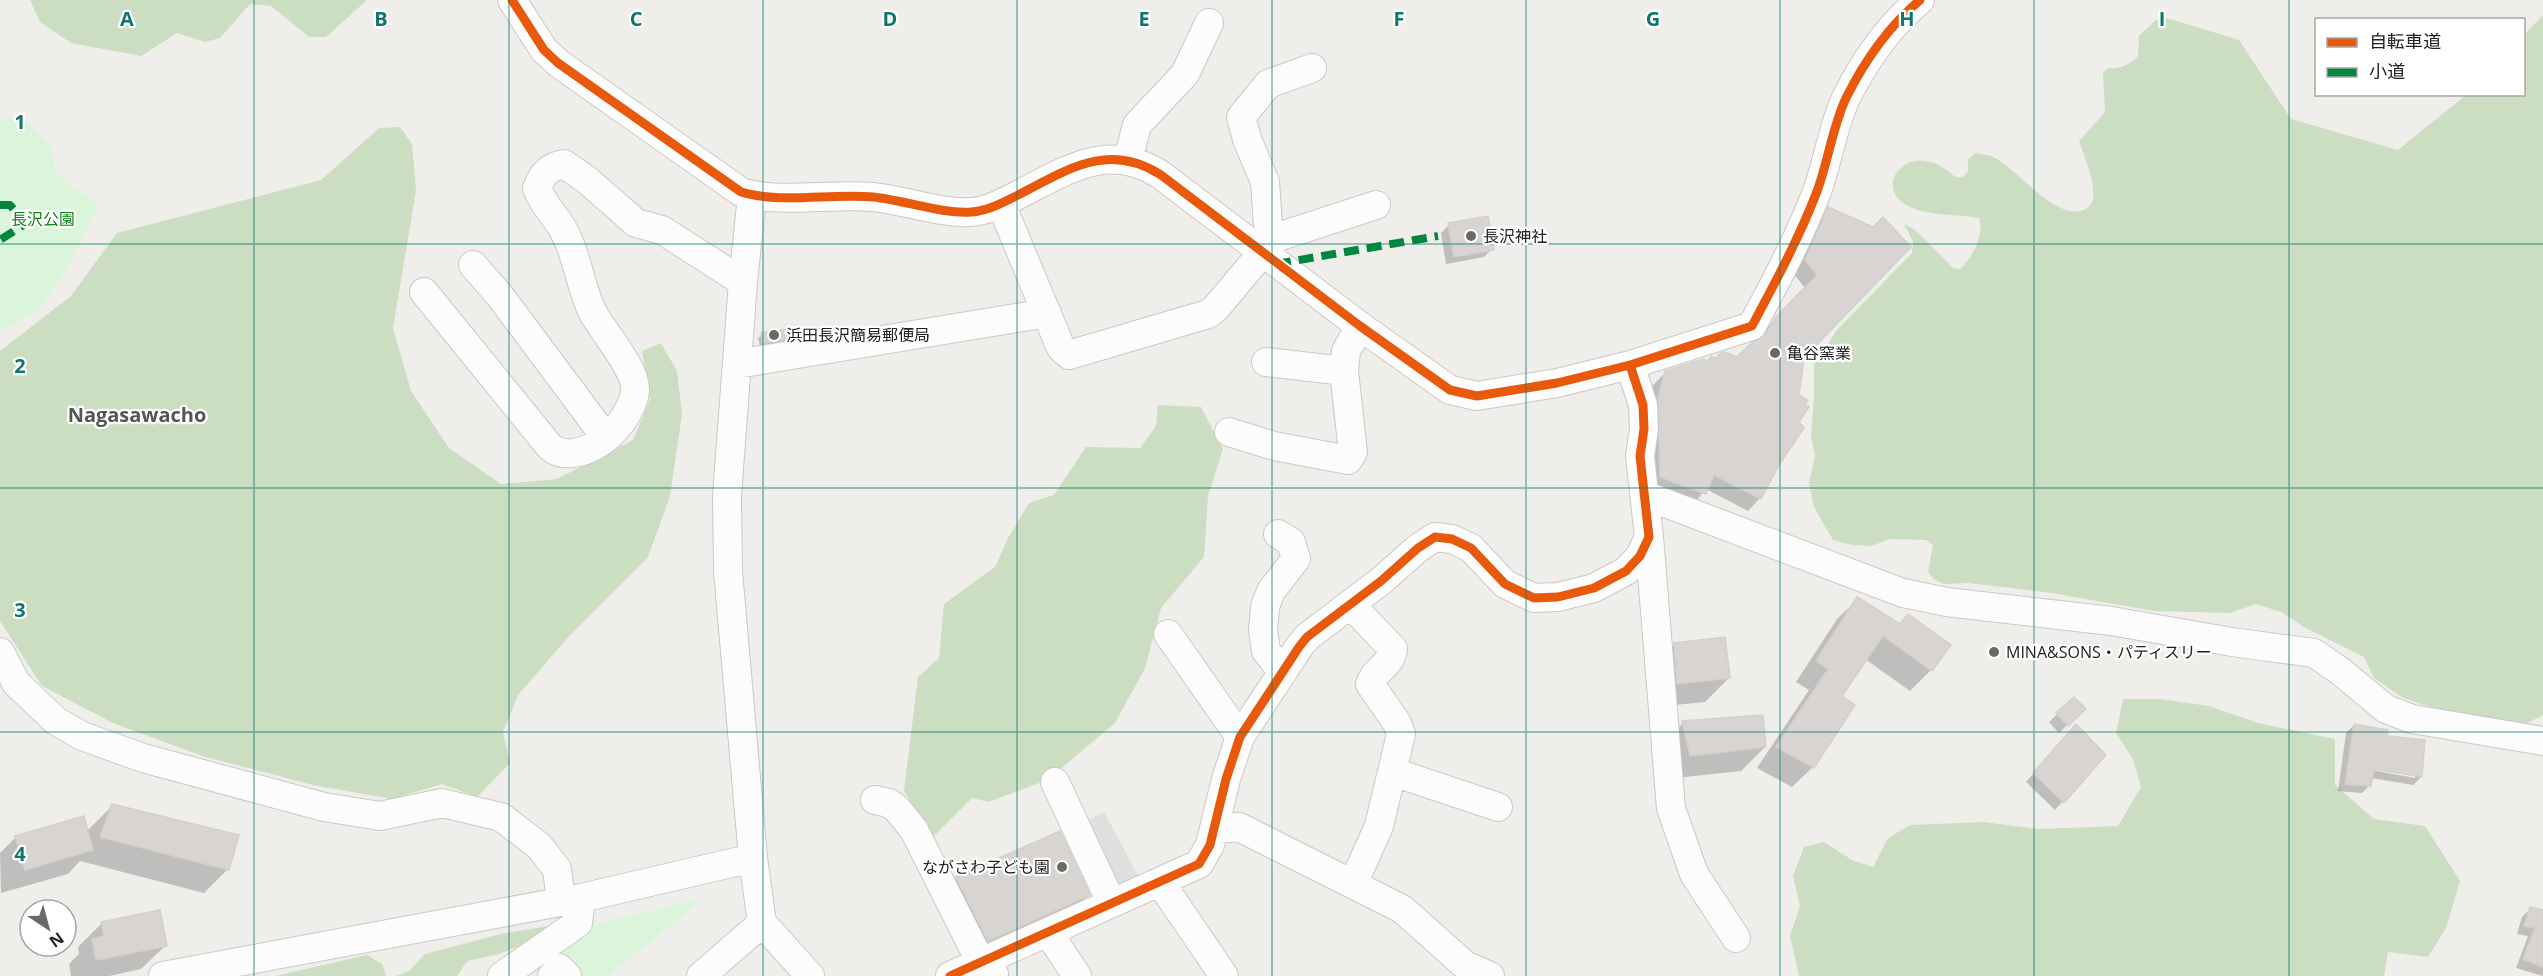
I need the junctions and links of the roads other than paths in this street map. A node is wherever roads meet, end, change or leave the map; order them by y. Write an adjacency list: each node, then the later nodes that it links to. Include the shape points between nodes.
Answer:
1 (512, 0): 6 (street, via 544,50 558,63 729,185)
2 (1920, 0): 17 (street, via 1899,18 1846,99 1816,194 1779,278 1752,326)
3 (1209, 23): 5 (street, via 1185,74 1137,125)
4 (1312, 68): 9 (street, via 1268,84 1241,117 1265,182)
5 (1128, 160): 7 (street, via 1084,163); 9 (street, via 1146,165)
6 (752, 196): 7 (street, via 873,197 972,212); 11 (street)
7 (1001, 204): 13 (street)
8 (1376, 205): 9 (street)
9 (1261, 245): 13 (street, via 1208,314 1069,355); 14 (street)
10 (473, 265): 20 (street)
11 (743, 282): 16 (street); 20 (street, via 662,230 636,223 564,164 551,167 542,176 537,188 542,201 561,225 592,311 629,369 636,389 632,404)
12 (424, 292): 20 (street, via 557,453 576,453)
13 (1047, 314): 16 (street)
14 (1360, 326): 17 (street, via 1450,390 1477,396 1557,383); 18 (street, via 1346,351)
15 (1266, 363): 18 (street)
16 (737, 364): 36 (street, via 727,495 728,571)
17 (1630, 365): 21 (street, via 1643,405 1640,456)
18 (1344, 370): 19 (street, via 1353,452 1348,460 1274,446)
19 (1229, 432)
20 (606, 438)
21 (1644, 495): 23 (street); 30 (street, via 1903,593 2314,653 2386,709 2412,719)
22 (1278, 534): 28 (street, via 1291,542 1296,554 1265,607 1263,630)
23 (1649, 537): 25 (street, via 1640,556 1626,571 1594,588 1534,598 1505,584 1471,548 1436,537); 43 (street, via 1671,808 1694,874)
24 (1258, 586): 28 (street, via 1252,605 1252,625)
25 (1351, 605): 28 (street); 31 (street, via 1392,649 1390,660 1370,684 1400,728)
26 (1168, 634): 29 (street)
27 (0, 652): 39 (street, via 16,683 56,721 82,736 143,758 324,807 380,816 442,803 501,817 539,846 557,869)
28 (1275, 662): 29 (street)
29 (1240, 737): 35 (street)
30 (2543, 741)
31 (1393, 772): 34 (street); 38 (street, via 1379,826)
32 (1055, 782): 40 (street)
33 (875, 800): 44 (street, via 897,809 914,830 976,953)
34 (1498, 807)
35 (1215, 829): 37 (street, via 1208,852 1199,864); 38 (street, via 1239,827)
36 (753, 858): 39 (street); 41 (street)
37 (1160, 882): 40 (street); 53 (street)
38 (1353, 884): 54 (street, via 1402,909 1465,965)
39 (571, 900): 45 (street); 46 (street, via 578,923)
40 (1111, 902): 42 (street)
41 (762, 923): 49 (street); 50 (street)
42 (1048, 932): 44 (street); 52 (street)
43 (1736, 938)
44 (990, 968): 51 (street)
45 (163, 976)
46 (502, 976)
47 (552, 976): 48 (street, via 559,968)
48 (567, 976)
49 (701, 976)
50 (810, 976)
51 (951, 976)
52 (1077, 976)
53 (1224, 976)
54 (1490, 976)

